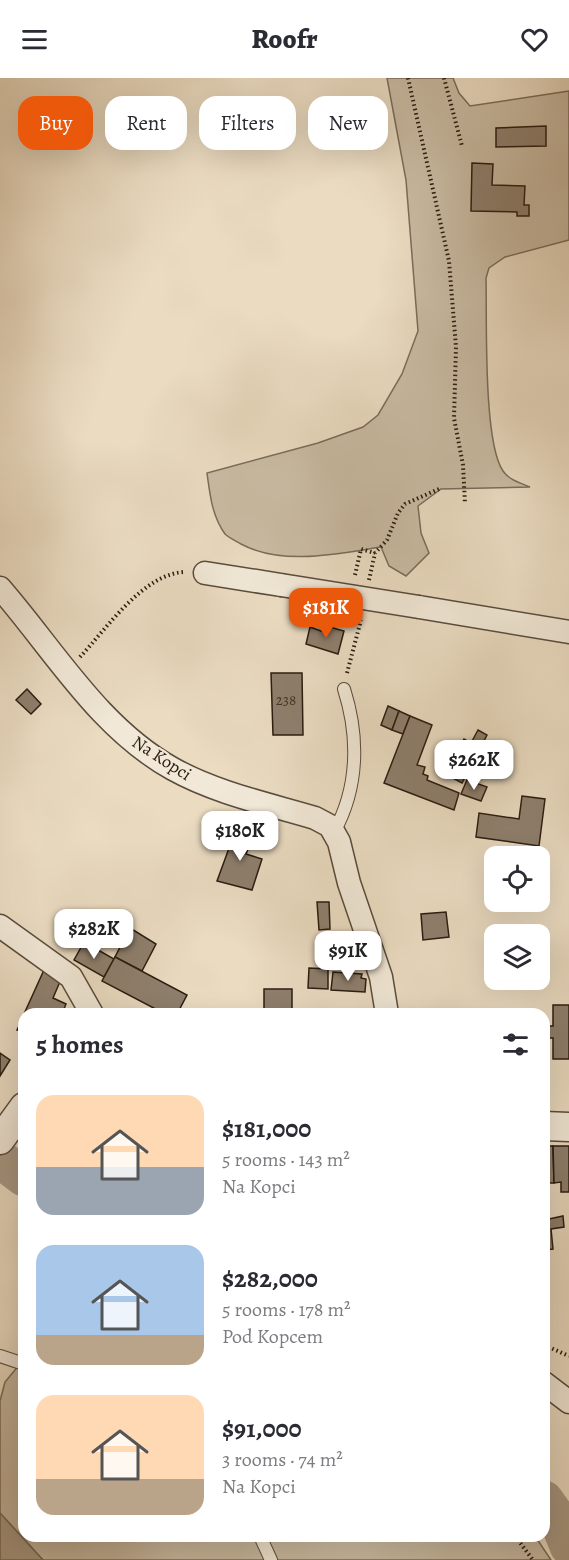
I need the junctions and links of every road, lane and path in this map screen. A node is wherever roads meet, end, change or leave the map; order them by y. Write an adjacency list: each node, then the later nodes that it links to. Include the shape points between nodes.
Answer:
1 (408, 78): 5 (path, via 449,261 456,347 454,418)
2 (444, 78): 3 (path)
3 (462, 146)
4 (439, 489): 6 (path, via 405,504 387,540 375,553 361,549)
5 (465, 504)
6 (356, 571)
7 (205, 573): 9 (street, bridge); 10 (path, via 176,572 154,580)
8 (0, 588): 10 (street, Na Kopci)
9 (569, 632)
10 (67, 670): 12 (street, Na Kopci, via 122,732 172,768 215,788 315,818)
11 (344, 688): 12 (lane, via 353,717 354,768 346,805)
12 (334, 832): 15 (street, via 381,976)
13 (0, 926): 14 (street, via 71,977)
14 (89, 1008)
15 (386, 1008)
16 (18, 1115): 19 (street)
17 (550, 1126): 18 (street)
18 (569, 1127)
19 (0, 1140)
20 (550, 1348): 22 (path)
21 (0, 1356): 23 (lane)
22 (569, 1356)
23 (18, 1362)
24 (550, 1388): 25 (street)
25 (569, 1402)
26 (263, 1542): 28 (lane)
27 (520, 1542): 29 (path)
28 (271, 1560)
29 (533, 1560)

